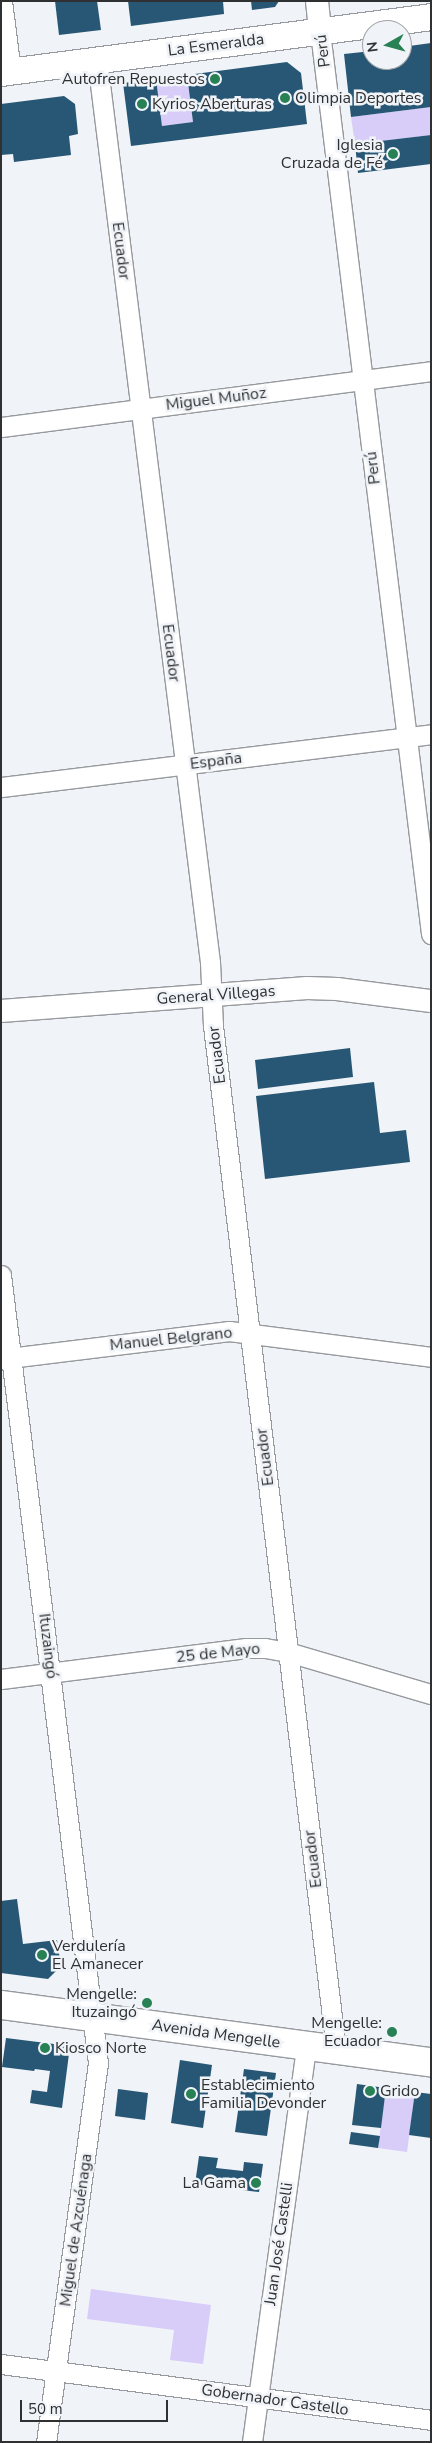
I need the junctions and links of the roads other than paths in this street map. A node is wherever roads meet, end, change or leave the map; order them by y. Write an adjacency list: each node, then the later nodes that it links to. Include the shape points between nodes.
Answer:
1 (2, 1): 6 (street)
2 (316, 1): 4 (street, Perú)
3 (431, 18): 4 (main road, La Esmeralda)
4 (320, 32): 5 (main road, La Esmeralda); 8 (street, Perú)
5 (97, 60): 6 (main road, La Esmeralda); 9 (street, Ecuador)
6 (6, 72)
7 (431, 371): 8 (street, Miguel Muñoz)
8 (363, 380): 9 (street, Miguel Muñoz); 12 (street, Perú)
9 (140, 409): 10 (street, Miguel Muñoz); 13 (street, Ecuador)
10 (1, 427)
11 (431, 734): 12 (street, España)
12 (406, 737): 13 (street, España); 15 (street, Perú)
13 (185, 764): 14 (street, España); 16 (street, Ecuador, via 210,962)
14 (1, 787)
15 (431, 934)
16 (211, 996): 17 (street, General Villegas, via 322,988); 18 (street, General Villegas); 20 (street, Ecuador)
17 (431, 1001)
18 (1, 1011)
19 (1, 1275): 22 (street, Ituzaingó)
20 (250, 1333): 21 (street, Manuel Belgrano); 22 (street, Manuel Belgrano, via 211,1332); 23 (street, Ecuador)
21 (431, 1356)
22 (6, 1358): 24 (street, Ituzaingó)
23 (288, 1652): 24 (street, 25 de Mayo, via 246,1648); 26 (street, 25 de Mayo); 30 (street, Ecuador)
24 (51, 1673): 25 (street, 25 de Mayo); 28 (street, Ituzaingó)
25 (1, 1679)
26 (431, 1694)
27 (1, 2005): 28 (main road, Avenida Mengelle)
28 (94, 2018): 29 (main road, Avenida Mengelle); 33 (street, Miguel de Azcuénaga, via 98,2047 97,2078)
29 (306, 2046): 30 (main road, Avenida Mengelle); 34 (street, Juan José Castelli)
30 (336, 2050): 31 (main road, Avenida Mengelle)
31 (431, 2062)
32 (1, 2364): 33 (street, Gobernador Castello)
33 (56, 2371): 34 (street, Gobernador Castello); 36 (street, Miguel de Azcuénaga)
34 (258, 2398): 35 (street, Gobernador Castello); 37 (street, Juan José Castelli)
35 (431, 2420)
36 (46, 2442)
37 (252, 2442)

